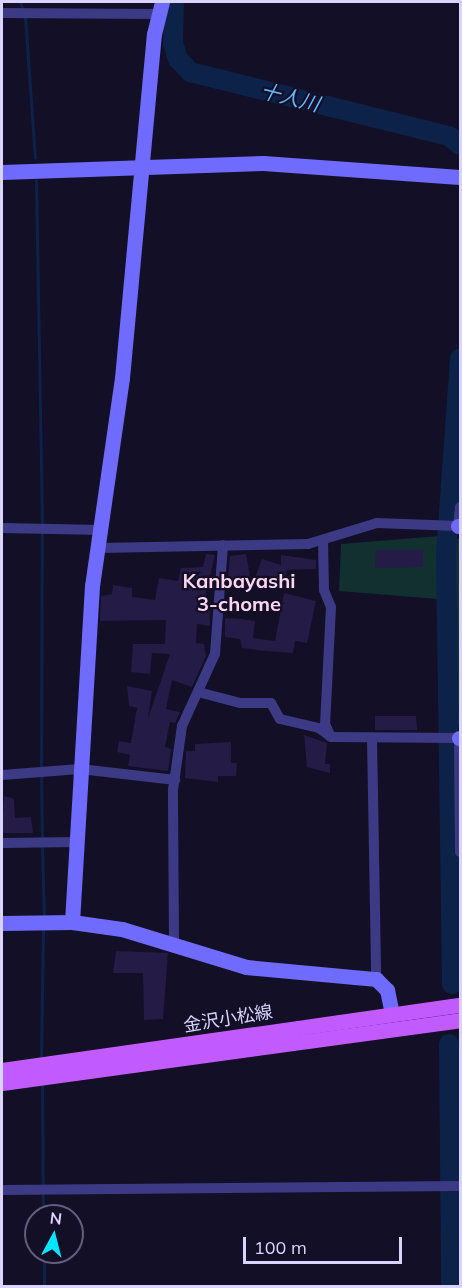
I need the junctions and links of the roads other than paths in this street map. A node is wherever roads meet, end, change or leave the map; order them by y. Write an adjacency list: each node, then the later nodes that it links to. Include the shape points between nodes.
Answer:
1 (160, 8): 2 (street, via 92,17 29,10); 3 (street)
2 (2, 13)
3 (142, 167): 4 (street); 5 (street, via 295,164); 9 (street)
4 (2, 172)
5 (460, 177)
6 (460, 507): 7 (street)
7 (452, 525): 10 (street, via 377,524)
8 (2, 528): 9 (street)
9 (103, 530): 12 (street)
10 (323, 540): 11 (street); 14 (street, via 324,590 331,608 326,724)
11 (223, 545): 12 (street); 13 (street, via 215,654)
12 (99, 548): 17 (street, via 92,586)
13 (198, 692): 14 (street, via 240,703 271,703 280,719 319,728); 19 (street, via 182,726)
14 (331, 737): 16 (street)
15 (453, 737): 16 (street); 22 (street)
16 (372, 738): 26 (street)
17 (80, 769): 18 (street); 19 (street); 20 (street)
18 (2, 775)
19 (175, 780): 25 (street)
20 (77, 842): 21 (street); 23 (street)
21 (2, 843)
22 (460, 852)
23 (72, 922): 24 (street); 25 (street)
24 (2, 923)
25 (174, 944): 26 (street, via 246,967)
26 (376, 979): 28 (street, via 387,990)
27 (460, 1005): 28 (main road, 金沢小松線)
28 (392, 1013): 31 (main road, 金沢小松線)
29 (460, 1020): 31 (main road, 金沢小松線)
30 (2, 1070): 31 (main road, 金沢小松線)
31 (40, 1072): 32 (main road, 金沢小松線)
32 (2, 1083)
33 (458, 1186): 34 (street)
34 (2, 1190)

